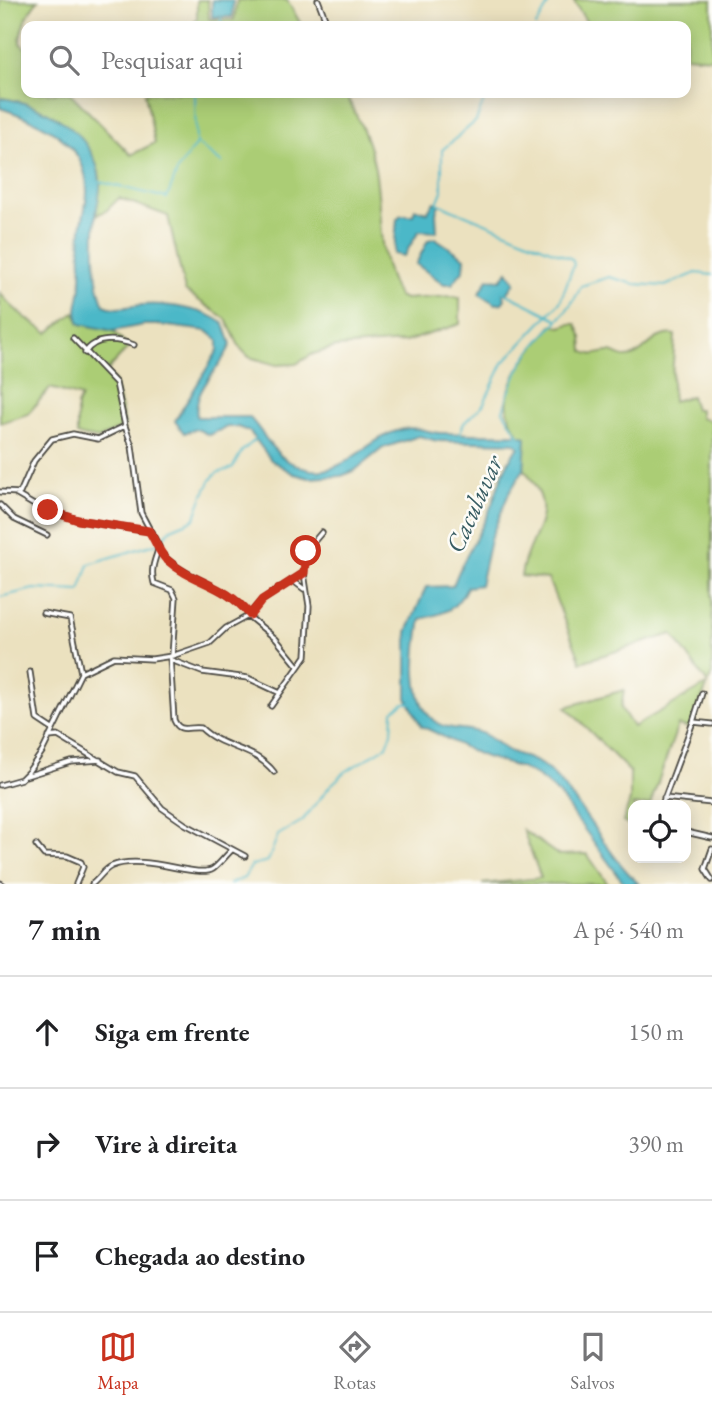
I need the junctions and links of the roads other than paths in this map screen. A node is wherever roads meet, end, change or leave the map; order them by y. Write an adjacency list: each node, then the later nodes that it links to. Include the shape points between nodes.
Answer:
1 (318, 0): 2 (street)
2 (326, 21)
3 (73, 338): 5 (street)
4 (134, 345): 5 (street, via 101,340)
5 (85, 353): 6 (street, via 116,383)
6 (125, 426): 8 (street, via 99,439 73,435 52,439 34,461); 10 (street, via 137,495)
7 (0, 492): 8 (street)
8 (17, 495): 10 (street, via 78,520)
9 (0, 505): 12 (street, via 13,519)
10 (149, 531): 13 (street)
11 (323, 532): 14 (street, via 308,546)
12 (47, 535)
13 (159, 550): 18 (street, via 185,573 230,594); 19 (street, via 153,562 153,583 169,588 176,598)
14 (304, 573): 15 (street); 16 (street)
15 (292, 580): 16 (street); 18 (street, via 262,600)
16 (305, 590): 20 (street, via 309,627 306,656)
17 (43, 613): 22 (street, via 70,618)
18 (249, 616): 19 (street, via 208,644); 20 (street)
19 (171, 658): 22 (street, via 114,657); 24 (street, via 202,672 248,678); 31 (street, via 178,727 201,728 211,738 259,756)
20 (298, 666): 24 (street)
21 (30, 672): 28 (street, via 37,719)
22 (81, 673): 28 (street)
23 (702, 692): 26 (street)
24 (280, 693): 25 (street)
25 (271, 706)
26 (693, 722): 27 (street); 34 (street)
27 (712, 724)
28 (52, 729): 29 (street)
29 (49, 737): 30 (street, via 58,736); 32 (street)
30 (102, 760): 32 (street, via 74,762); 40 (street, via 118,772 135,776 162,808)
31 (274, 772)
32 (25, 776): 33 (street)
33 (0, 785)
34 (664, 798): 35 (street)
35 (712, 803)
36 (691, 833): 37 (street)
37 (712, 838)
38 (36, 845): 43 (street, via 44,855 81,862)
39 (712, 849): 42 (street, via 705,869)
40 (232, 850): 41 (street); 44 (street, via 206,871 130,862 108,867)
41 (245, 856)
42 (712, 880)
43 (76, 884)
44 (92, 884)

